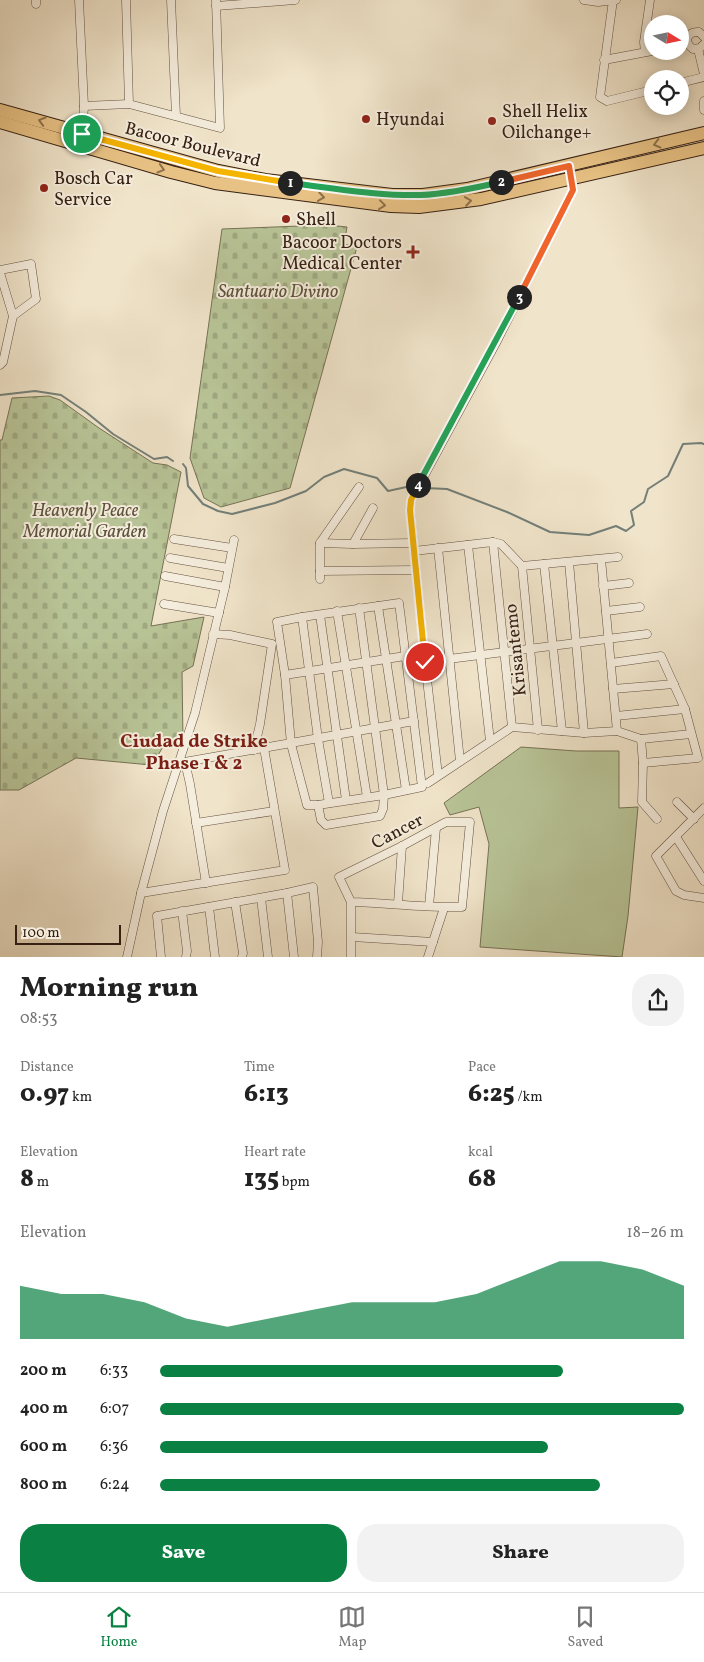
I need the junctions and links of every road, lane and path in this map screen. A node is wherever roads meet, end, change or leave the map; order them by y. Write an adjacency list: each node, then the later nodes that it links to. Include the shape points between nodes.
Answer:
1 (80, 0): 20 (street)
2 (126, 0): 19 (street)
3 (170, 0): 23 (street)
4 (295, 0): 8 (street)
5 (584, 0): 6 (street)
6 (614, 0): 14 (street)
7 (650, 0): 9 (street)
8 (216, 3): 23 (street, via 220,128)
9 (648, 15)
10 (689, 36): 11 (street, via 699,32)
11 (704, 37)
12 (701, 46): 15 (street)
13 (644, 53): 14 (street)
14 (604, 60): 17 (street, via 600,96 603,100)
15 (704, 76): 16 (street)
16 (689, 80)
17 (644, 92)
18 (704, 102): 22 (street)
19 (129, 104): 20 (street); 23 (street)
20 (84, 106): 26 (street)
21 (0, 110): 26 (main road, Bacoor Boulevard, one-way to 21, via 22,115)
22 (704, 110)
23 (176, 116)
24 (0, 122): 26 (main road, Bacoor Boulevard)
25 (704, 133): 28 (main road, Bacoor Boulevard, one-way to 28)
26 (82, 139): 28 (main road, Bacoor Boulevard, via 271,181 392,195 467,189); 29 (main road, Bacoor Boulevard, one-way to 29, via 171,172 215,183 390,206 419,207 472,200)
27 (704, 148): 29 (main road, Bacoor Boulevard)
28 (569, 166): 29 (street)
29 (572, 179): 40 (street, via 573,190 414,492 410,510)
30 (0, 272): 31 (street); 31 (street, via 31,264 36,299)
31 (13, 316): 32 (street)
32 (0, 365)
33 (358, 487): 37 (street)
34 (373, 508): 38 (street)
35 (174, 539): 48 (street, via 233,544)
36 (493, 542): 39 (street); 47 (street, via 501,544); 69 (street)
37 (320, 543): 38 (street); 49 (street, via 320,575)
38 (353, 544): 40 (street)
39 (468, 545): 41 (street); 71 (street)
40 (414, 547): 41 (street); 49 (street)
41 (438, 548): 73 (street)
42 (618, 557): 44 (street)
43 (170, 558): 48 (street)
44 (601, 559): 45 (street); 52 (street)
45 (569, 562): 46 (street); 66 (street)
46 (544, 564): 47 (street); 67 (street)
47 (522, 566): 68 (street, Krisantemo)
48 (228, 568): 53 (street)
49 (416, 570): 75 (street)
50 (165, 576): 53 (street)
51 (629, 583): 52 (street)
52 (603, 586): 59 (street)
53 (225, 587): 60 (street)
54 (164, 604): 60 (street)
55 (378, 606): 56 (street); 70 (street, via 399,603); 72 (street)
56 (360, 608): 58 (street); 74 (street)
57 (640, 608): 59 (street)
58 (337, 611): 61 (street); 77 (street)
59 (606, 611): 65 (street)
60 (219, 613): 63 (street)
61 (320, 615): 62 (street); 78 (street)
62 (302, 617): 79 (street); 80 (street, via 277,622)
63 (213, 634): 101 (street, via 272,644); 103 (street)
64 (648, 634): 65 (street)
65 (608, 638): 66 (street); 76 (street)
66 (576, 643): 67 (street); 93 (street)
67 (553, 646): 68 (street); 92 (street)
68 (530, 648): 69 (street); 89 (street, Krisantemo)
69 (504, 652): 71 (street); 87 (street)
70 (406, 656): 72 (street); 85 (street)
71 (480, 656): 73 (street); 98 (street)
72 (386, 659): 74 (street); 86 (street)
73 (450, 659): 75 (street); 102 (street)
74 (366, 662): 77 (street); 88 (street)
75 (425, 662): 105 (street)
76 (611, 663): 81 (street, via 661,656); 82 (street)
77 (346, 666): 78 (street); 91 (street)
78 (328, 669): 79 (street); 95 (street)
79 (309, 671): 80 (street); 96 (street)
80 (285, 675): 99 (street)
81 (674, 684): 82 (street); 83 (street)
82 (613, 690): 84 (street)
83 (685, 709): 84 (street); 94 (street)
84 (616, 716): 90 (street)
85 (414, 721): 86 (street); 107 (street, via 422,787)
86 (396, 724): 88 (street); 107 (street)
87 (512, 727): 89 (street); 98 (street)
88 (374, 728): 91 (street); 108 (street)
89 (538, 730): 92 (street)
90 (617, 731): 93 (street); 97 (street)
91 (356, 732): 95 (street); 109 (street)
92 (562, 732): 93 (street)
93 (584, 733)
94 (691, 734): 97 (street); 104 (street, via 698,758)
95 (336, 735): 96 (street); 110 (street)
96 (318, 739): 99 (street); 112 (street)
97 (641, 739): 104 (street)
98 (490, 741): 102 (street)
99 (291, 744): 100 (street); 113 (street, via 306,804)
100 (264, 748): 101 (street); 115 (street)
101 (254, 750): 103 (street)
102 (460, 761): 105 (street)
103 (182, 763): 118 (street, via 190,784); 124 (street, via 163,811)
104 (643, 763): 116 (street, via 642,802)
105 (438, 775): 106 (street)
106 (428, 783)
107 (406, 790): 108 (street)
108 (384, 795): 109 (street); 113 (street, via 380,816 326,825 321,820)
109 (367, 797): 110 (street)
110 (346, 800): 112 (street)
111 (677, 802): 117 (street)
112 (329, 804): 113 (street)
113 (318, 805)
114 (704, 808): 117 (street)
115 (274, 810): 118 (street); 123 (street, via 285,870)
116 (657, 819)
117 (694, 819): 120 (street)
118 (196, 823): 123 (street)
119 (436, 828): 121 (street, Cancer); 131 (street); 133 (street, Cancer, via 446,822 470,822 462,907)
120 (676, 837): 122 (street); 127 (street, via 656,856 676,890 684,895)
121 (402, 846): 129 (street, Cancer, via 339,877); 130 (street)
122 (704, 881)
123 (206, 883): 124 (street)
124 (140, 893): 138 (street)
125 (287, 893): 126 (street); 143 (street); 144 (street, via 313,887)
126 (261, 898): 128 (street); 142 (street)
127 (704, 898)
128 (235, 902): 132 (street); 137 (street)
129 (351, 902): 130 (street); 135 (street)
130 (398, 904): 131 (street)
131 (429, 906): 133 (street)
132 (209, 907): 134 (street); 141 (street)
133 (444, 908): 136 (street)
134 (182, 912): 139 (street, via 157,916); 140 (street)
135 (352, 937): 136 (street); 145 (street)
136 (433, 942): 146 (street)
137 (244, 956)
138 (127, 957)
139 (161, 957)
140 (186, 957)
141 (215, 957)
142 (268, 957)
143 (294, 957)
144 (317, 957)
145 (351, 957)
146 (428, 957)

